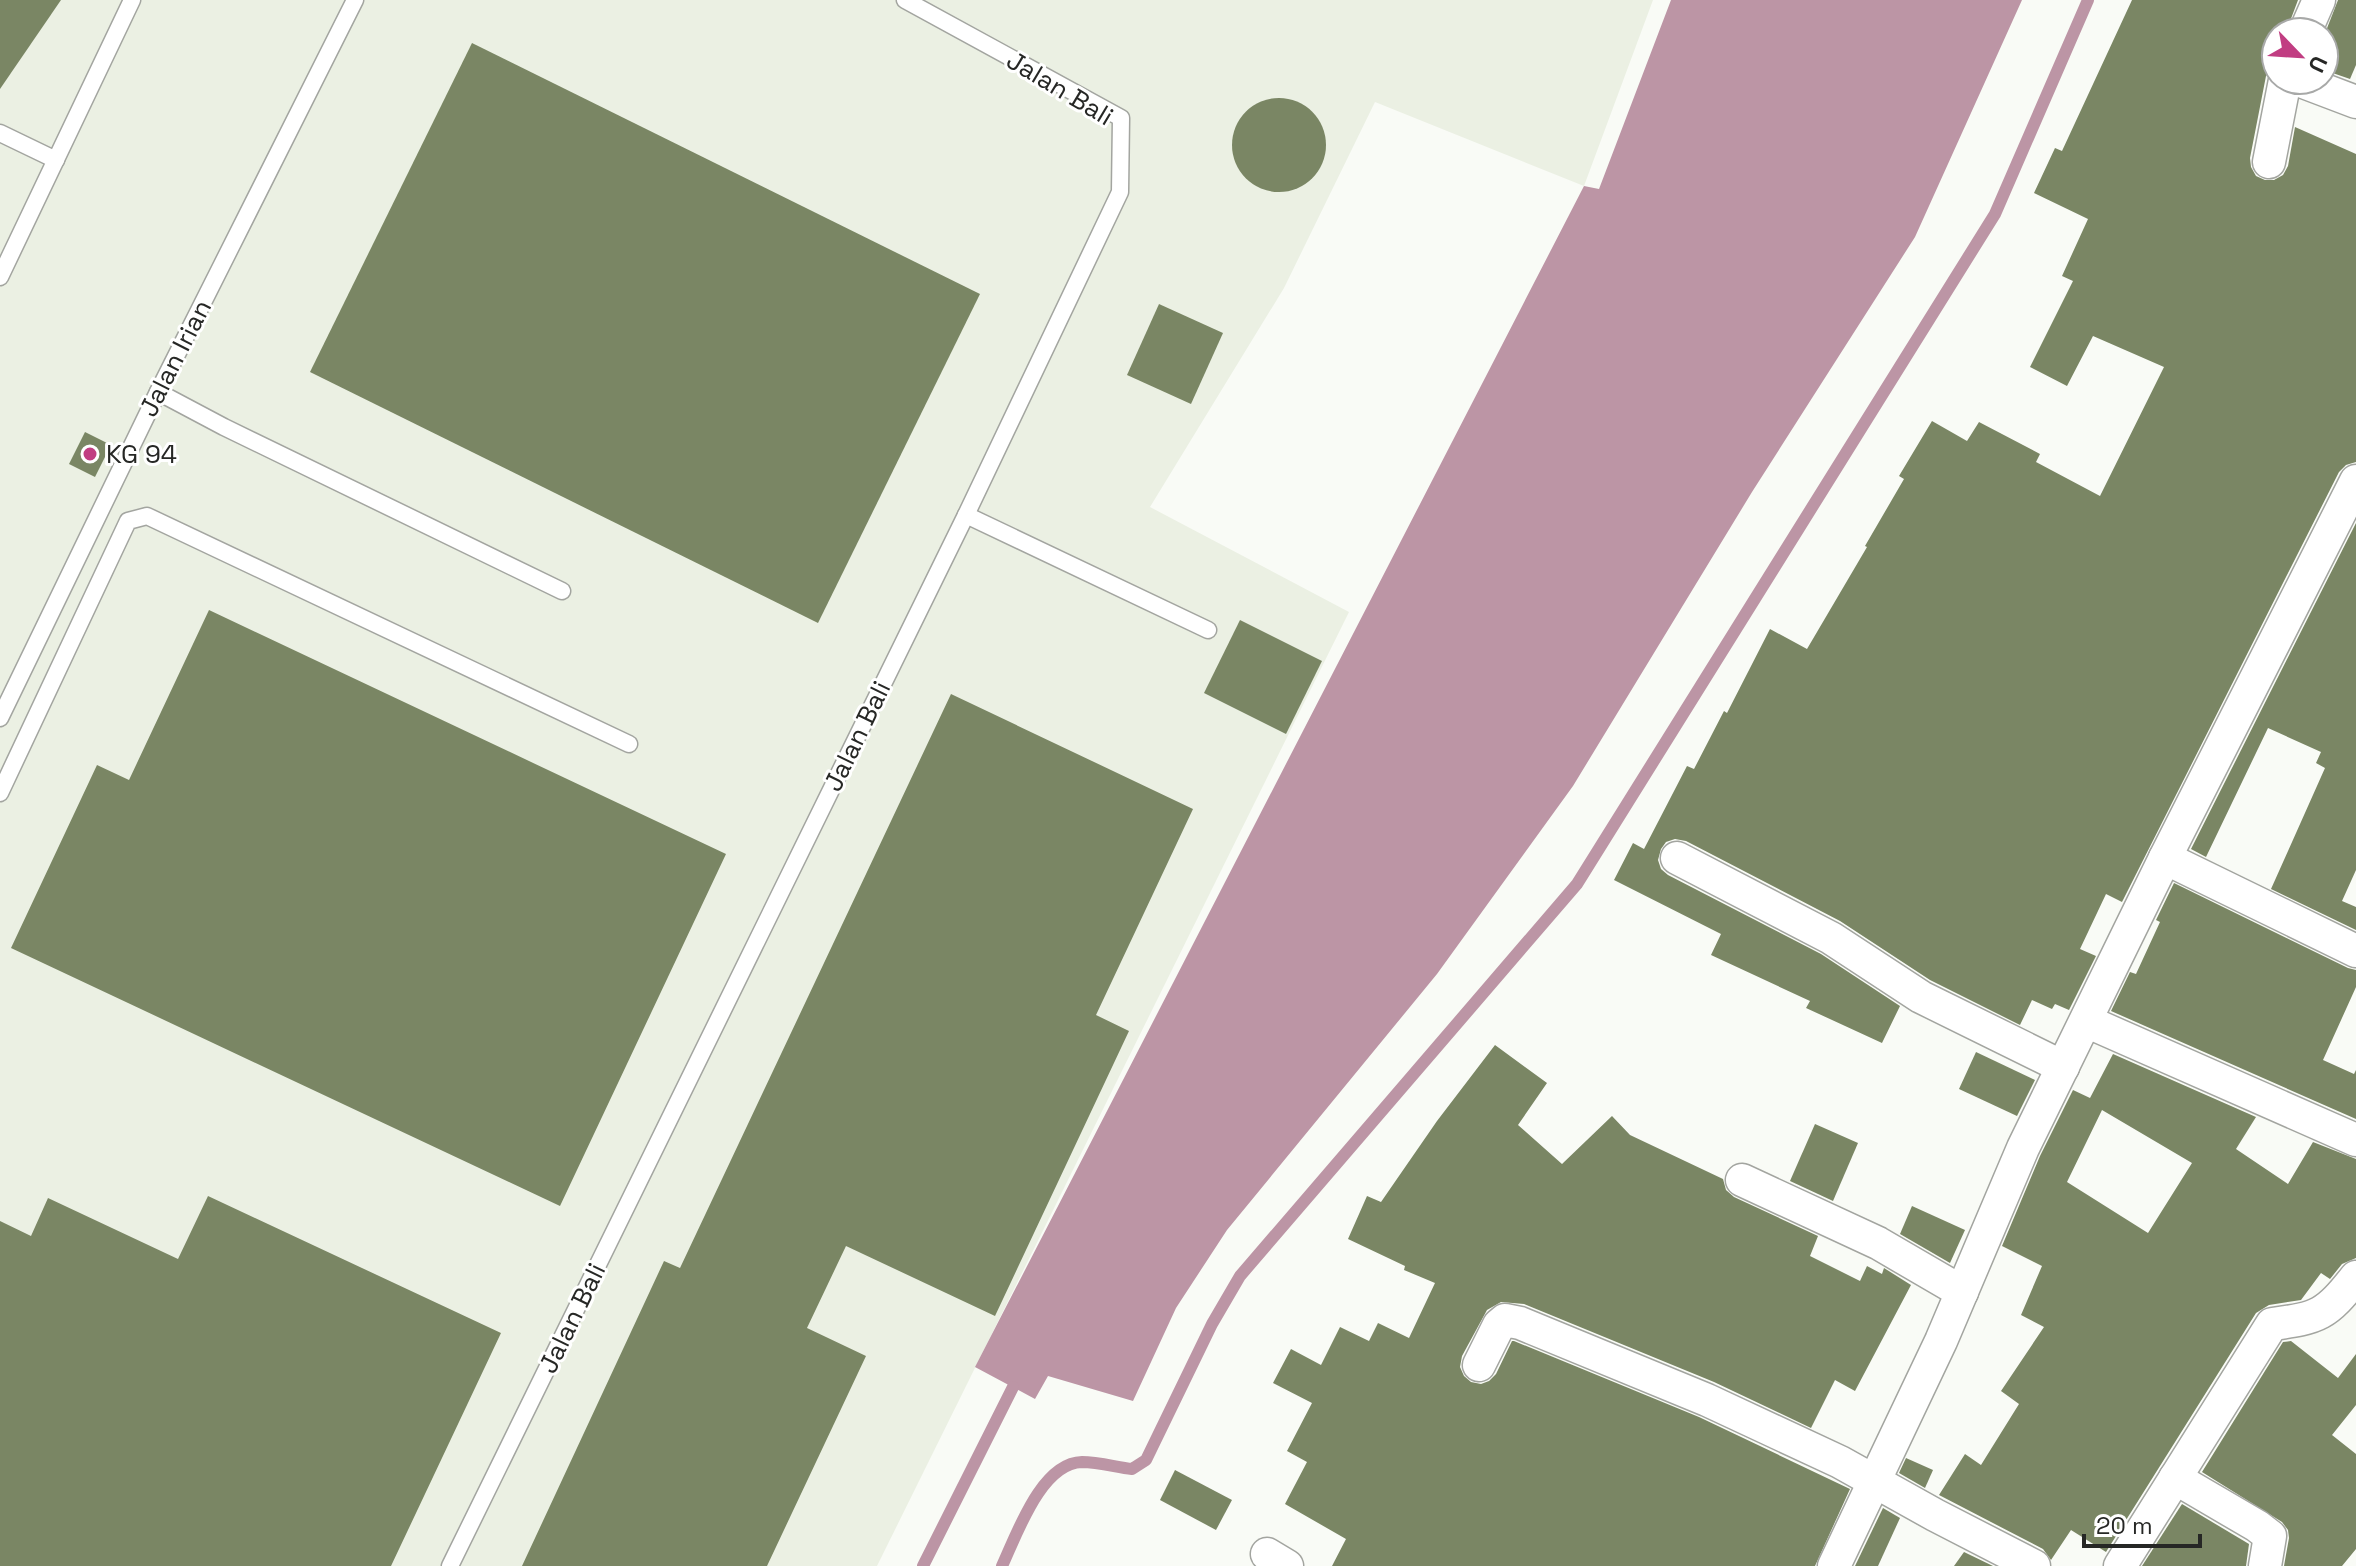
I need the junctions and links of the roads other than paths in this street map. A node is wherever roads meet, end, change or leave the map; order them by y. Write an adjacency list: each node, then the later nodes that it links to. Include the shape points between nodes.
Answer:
1 (132, 0): 6 (lane)
2 (355, 0): 9 (lane, Jalan Irian)
3 (905, 0): 11 (lane, Jalan Bali, via 1121,118 1120,192)
4 (2282, 96): 7 (street)
5 (0, 133): 6 (lane)
6 (56, 160): 8 (lane)
7 (2269, 162)
8 (0, 277)
9 (158, 392): 12 (lane); 14 (lane, Jalan Irian)
10 (2356, 481): 18 (street)
11 (966, 515): 13 (lane); 29 (lane, Jalan Bali)
12 (562, 591)
13 (1208, 630)
14 (0, 718)
15 (629, 744): 16 (lane, via 147,516 128,521)
16 (0, 793)
17 (1677, 858): 21 (street, via 1831,938 1921,997)
18 (2165, 858): 19 (street); 20 (street)
19 (2356, 951)
20 (2086, 1021): 21 (street); 22 (street)
21 (2063, 1067): 25 (street)
22 (2356, 1140)
23 (1742, 1180): 25 (street, via 1878,1243)
24 (2356, 1277): 27 (street, via 2338,1300 2312,1319 2272,1324)
25 (1962, 1292): 28 (street)
26 (1479, 1365): 28 (street, via 1499,1325 1511,1320 1707,1400)
27 (2175, 1478): 32 (street); 33 (street, via 2270,1536)
28 (1875, 1480): 30 (street); 31 (street)
29 (450, 1566)
30 (1834, 1566)
31 (2034, 1566)
32 (2120, 1566)
33 (2265, 1566)

